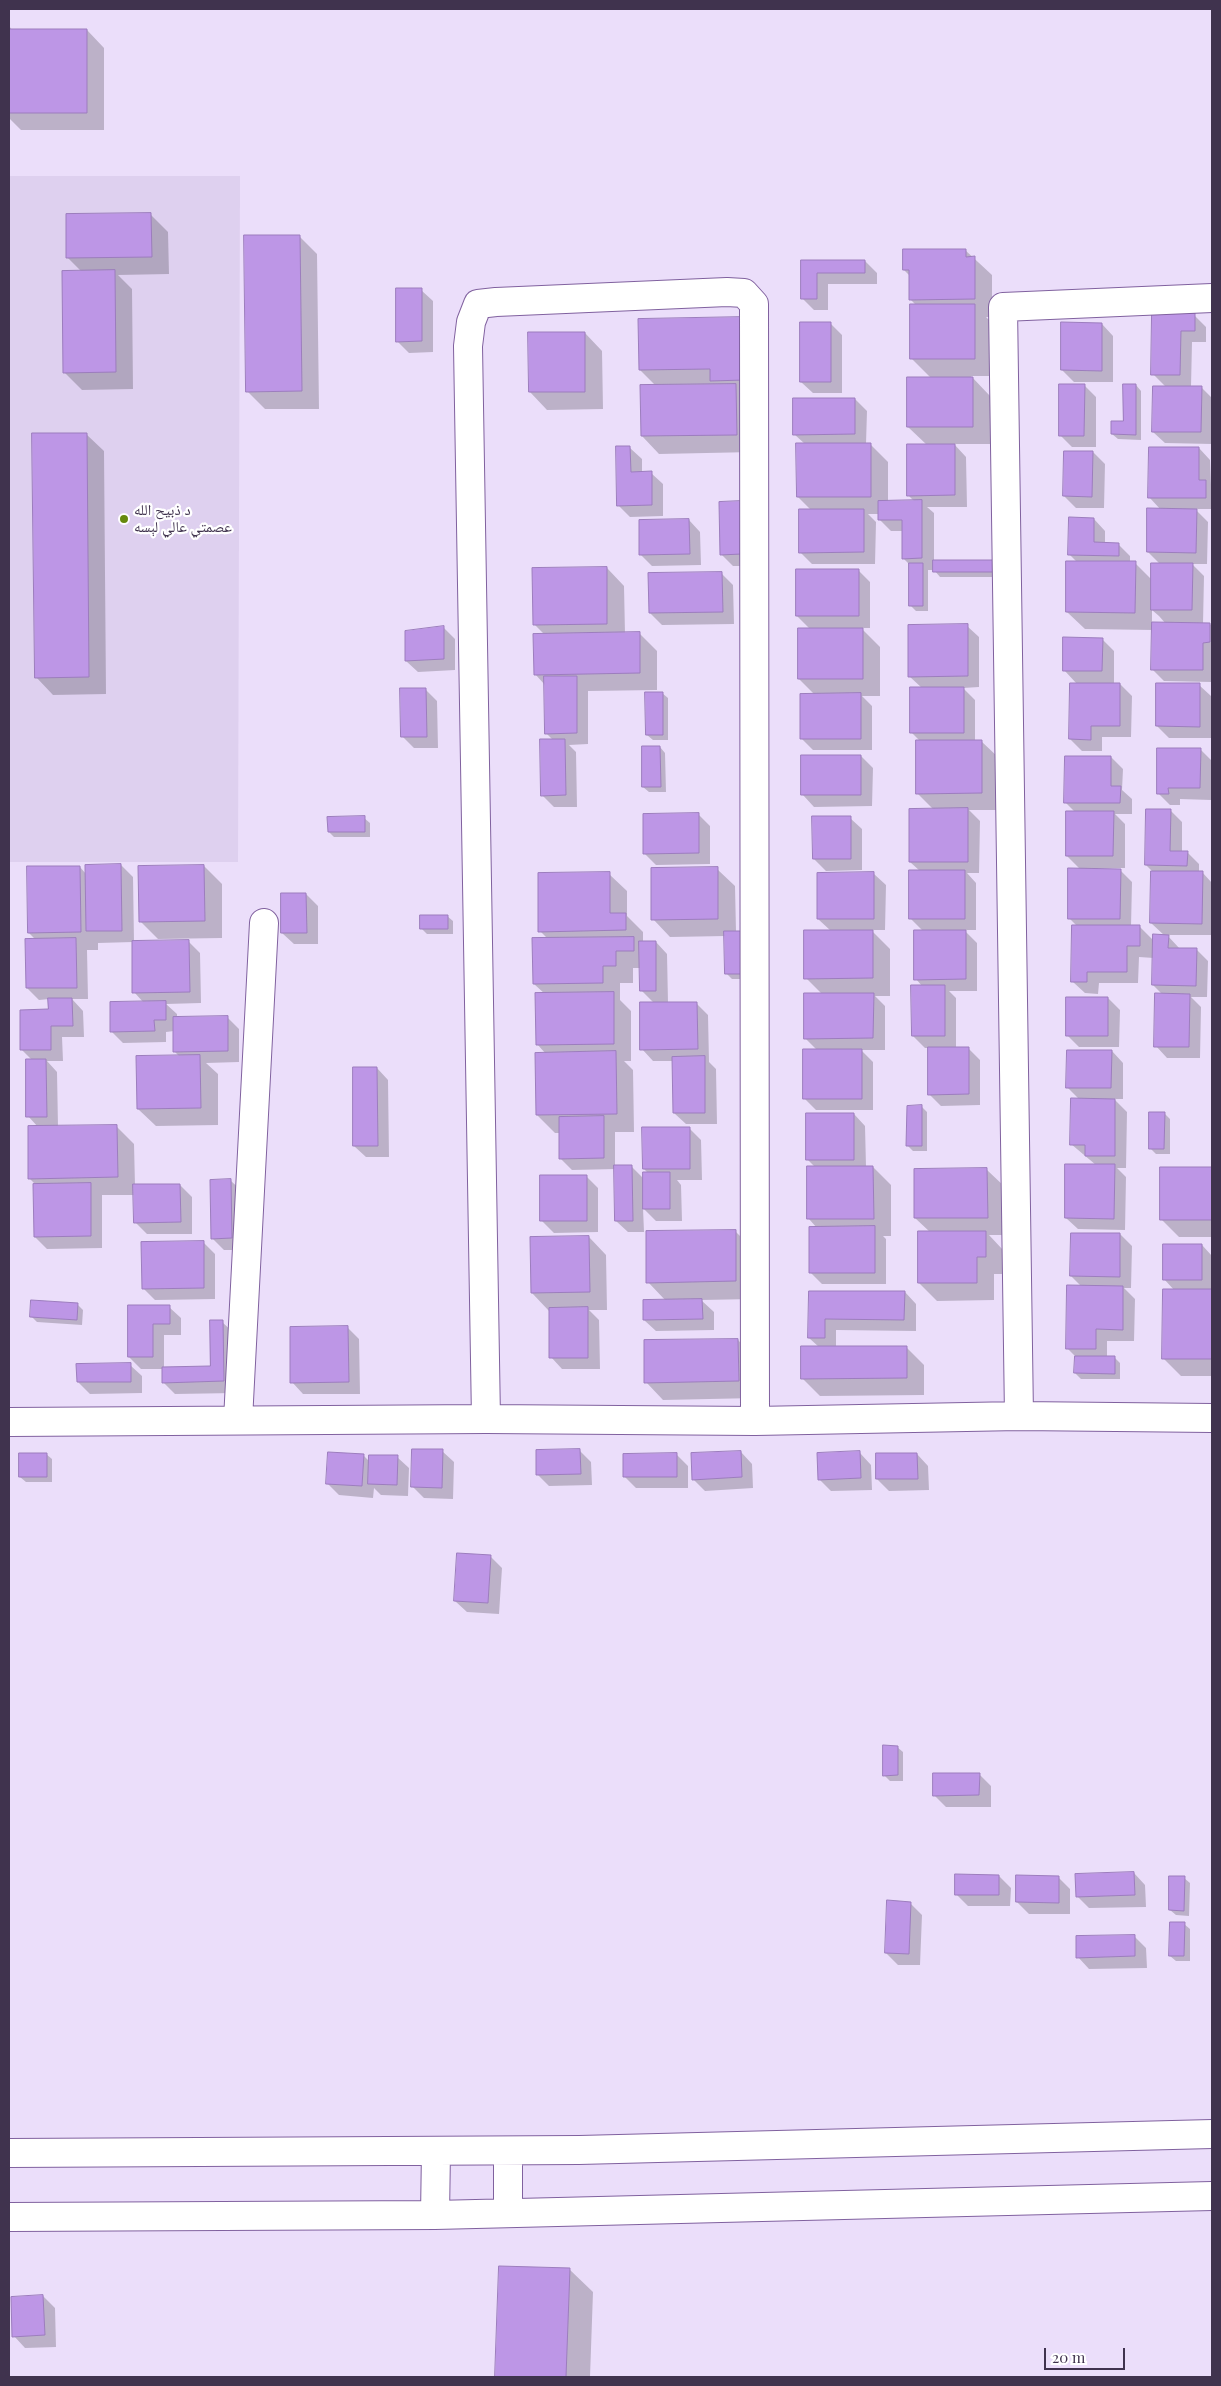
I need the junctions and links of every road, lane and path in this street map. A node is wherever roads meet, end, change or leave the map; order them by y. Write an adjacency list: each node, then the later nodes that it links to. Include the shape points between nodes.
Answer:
1 (1212, 298): 3 (street, via 1003,307)
2 (264, 923): 6 (street)
3 (1019, 1416): 4 (street); 7 (street)
4 (1212, 1418)
5 (486, 1419): 6 (street); 7 (street); 7 (street, via 468,346 472,322 478,304 727,292 744,293 754,304)
6 (238, 1420): 8 (street)
7 (755, 1421)
8 (9, 1422)
9 (1212, 2134): 10 (street)
10 (508, 2150): 11 (street); 14 (street)
11 (436, 2151): 12 (street); 15 (street)
12 (9, 2153)
13 (1212, 2196): 14 (street)
14 (508, 2213): 15 (street)
15 (435, 2215): 16 (street)
16 (9, 2217)

